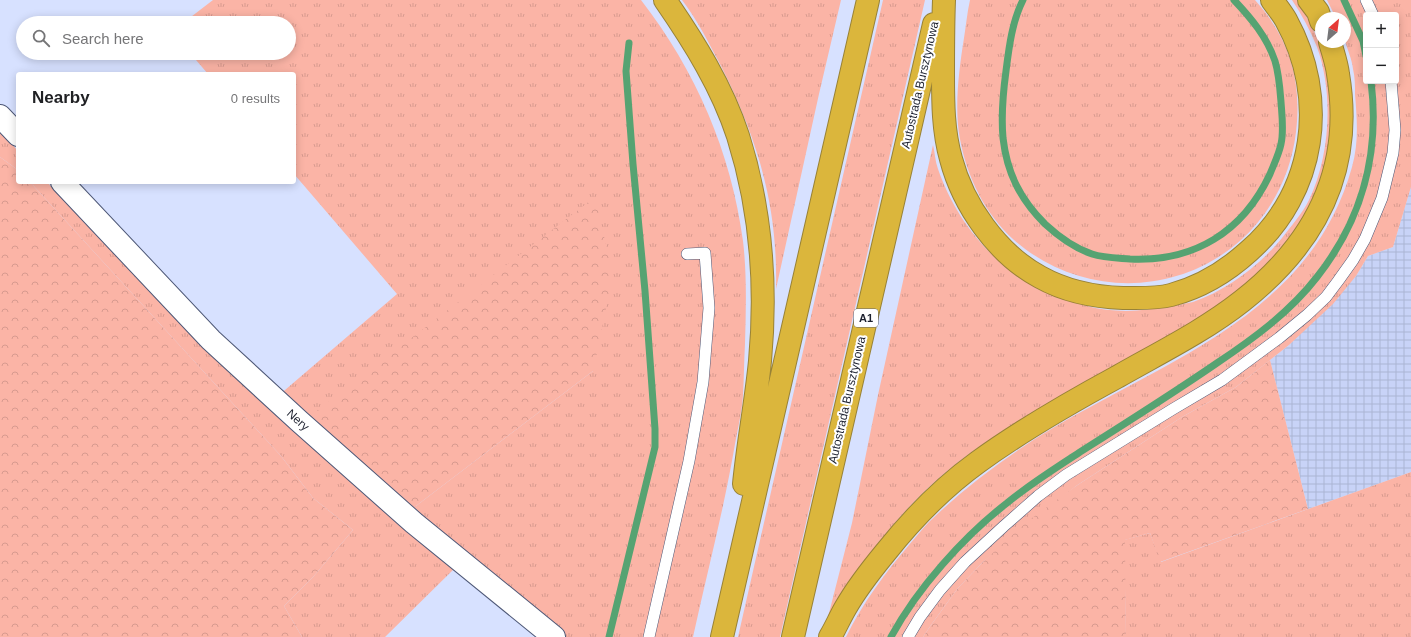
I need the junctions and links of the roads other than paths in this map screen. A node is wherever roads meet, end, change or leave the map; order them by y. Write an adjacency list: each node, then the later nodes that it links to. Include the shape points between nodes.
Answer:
1 (665, 0): 16 (highway, via 702,58 738,136 756,207 760,238 763,306 760,361)
2 (868, 0): 16 (highway)
3 (940, 0): 20 (highway, Autostrada Bursztynowa / A1)
4 (944, 0): 5 (highway, via 943,100 946,138 959,182 976,216 1009,254 1039,277 1081,293 1136,298 1170,296 1210,280 1234,265 1257,245 1277,222 1298,184 1308,154 1311,128 1308,82 1304,60 1296,40 1286,19)
5 (1272, 0)
6 (1309, 0): 8 (highway)
7 (1366, 0): 9 (lane)
8 (1318, 12)
9 (1372, 12)
10 (1332, 48): 21 (highway, via 1338,73 1342,126 1336,169 1318,215 1286,260 1243,301 1224,314 1175,345 1063,407 976,463 925,507 902,531 850,601)
11 (1391, 84): 22 (lane, via 1395,130 1382,198 1361,246 1326,296 1279,338 1222,380 1066,475 1038,496 965,562 940,590)
12 (0, 116): 13 (street)
13 (16, 133)
14 (64, 184): 17 (street, Nery, via 211,340 414,523)
15 (686, 254): 18 (lane, via 705,253 709,308 703,382 689,461)
16 (728, 609): 19 (highway)
17 (554, 637)
18 (650, 637)
19 (722, 637)
20 (793, 637)
21 (830, 637)
22 (908, 637)

